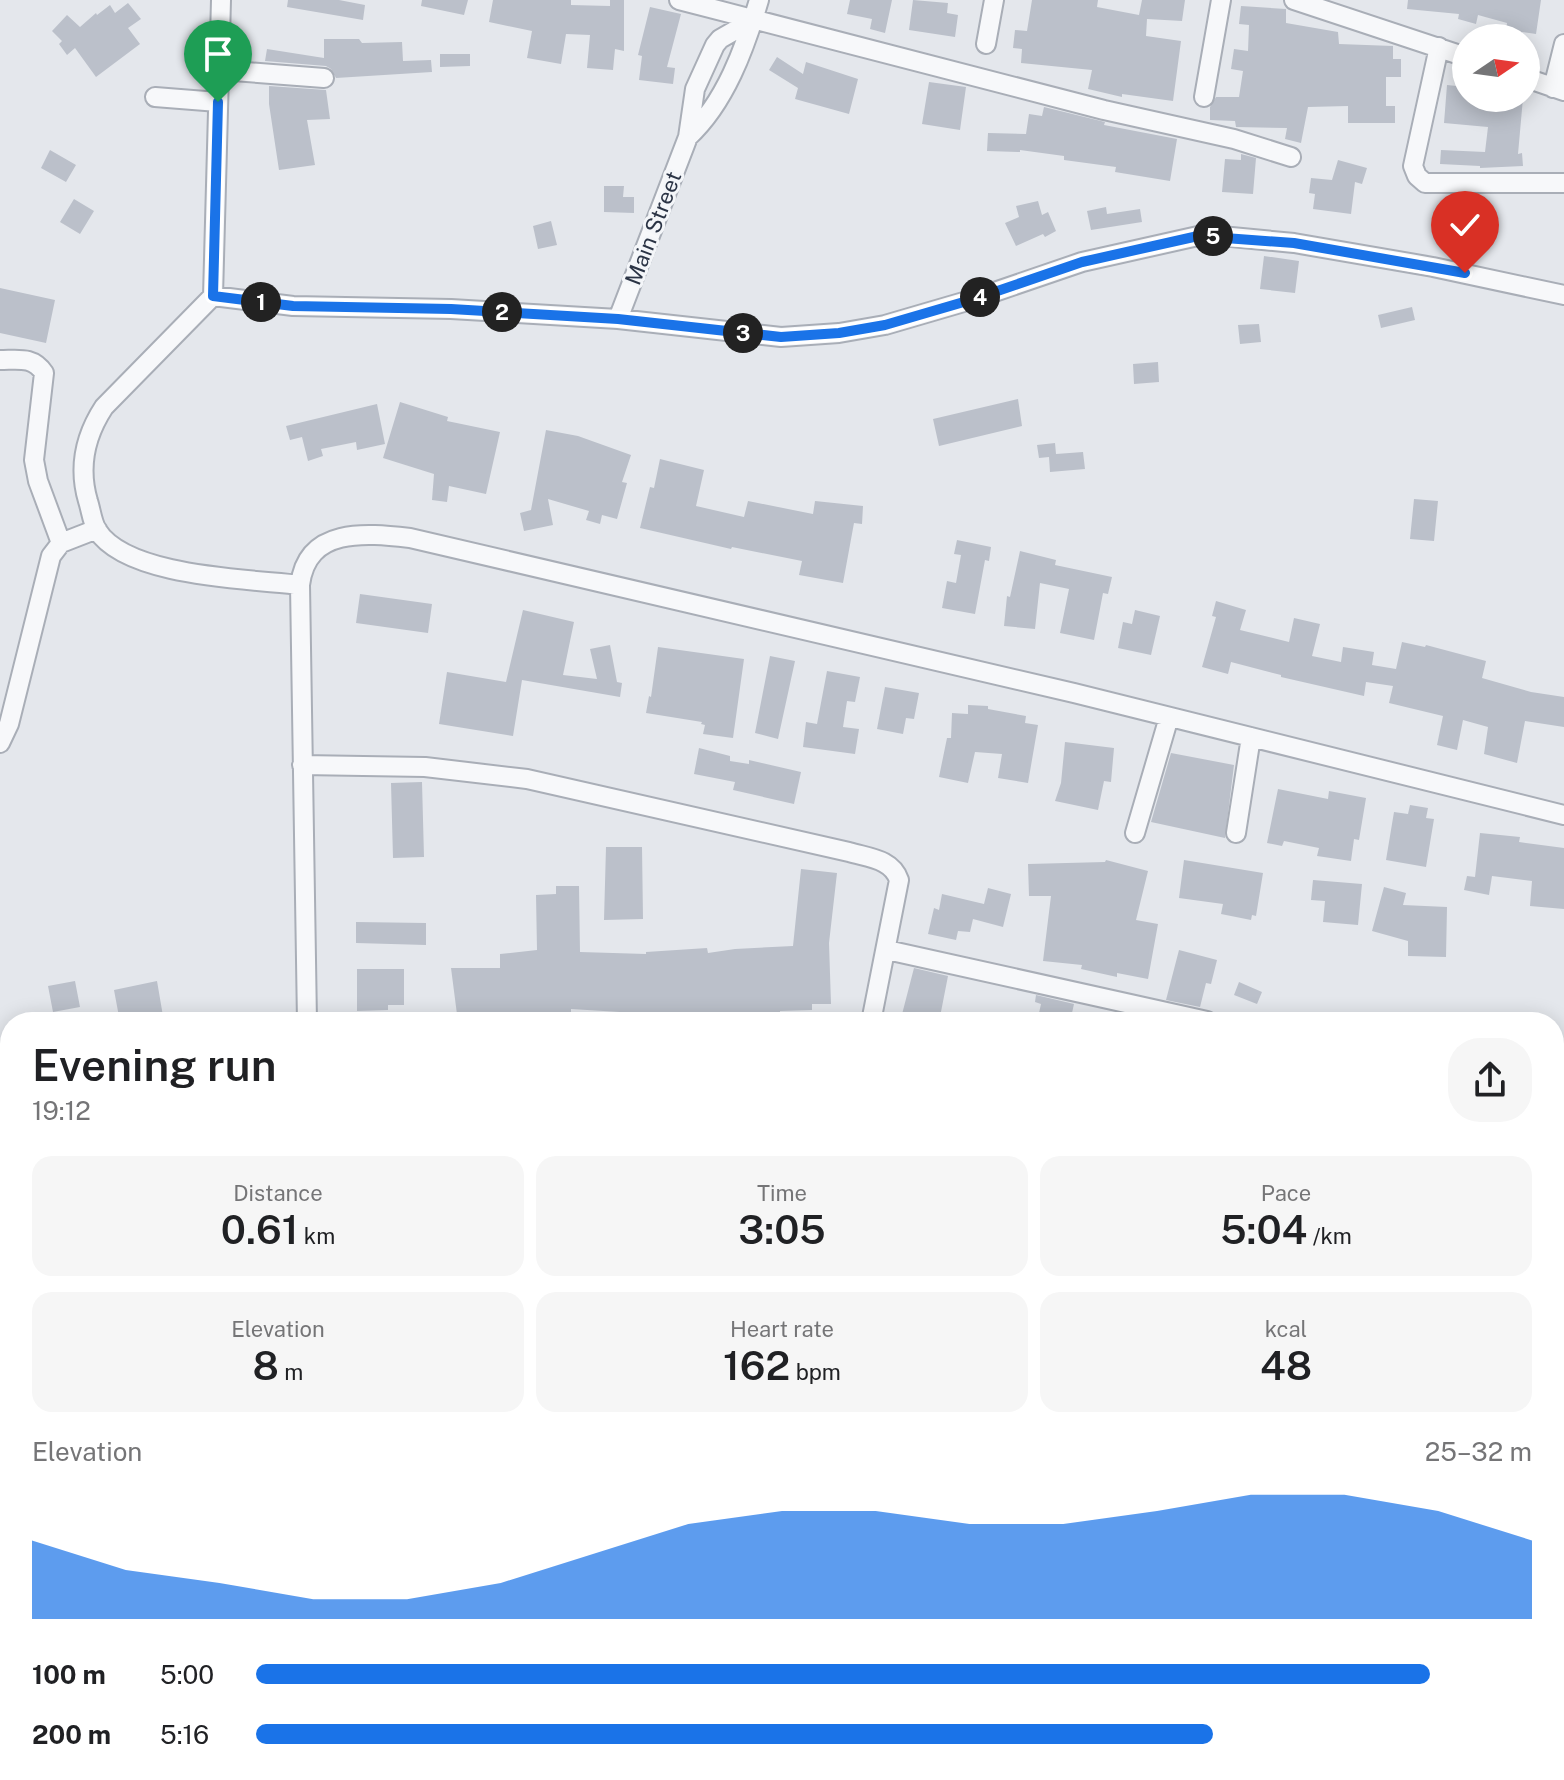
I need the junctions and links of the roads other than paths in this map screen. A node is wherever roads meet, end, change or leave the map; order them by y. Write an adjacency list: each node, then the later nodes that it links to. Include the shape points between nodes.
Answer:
1 (221, 0): 12 (street)
2 (679, 0): 7 (street)
3 (759, 0): 7 (street, Main Street)
4 (994, 0): 8 (street)
5 (1221, 0): 16 (street)
6 (1294, 0): 10 (street)
7 (753, 20): 18 (street, Main Street, via 713,110); 18 (street, Main Street, via 715,45 695,89); 19 (street)
8 (986, 44)
9 (1564, 44): 14 (street)
10 (1439, 47): 11 (street); 20 (street, via 1413,166 1417,176 1425,183)
11 (1452, 52)
12 (220, 70): 13 (street); 17 (street)
13 (324, 78)
14 (1558, 90)
15 (155, 97): 17 (street)
16 (1204, 97)
17 (218, 102): 22 (street)
18 (688, 137): 23 (street, Main Street)
19 (1291, 157)
20 (1564, 183)
21 (1564, 295): 23 (street, via 1294,243 1198,236 1082,262 945,308 839,333 781,337)
22 (213, 296): 23 (street, via 293,306); 25 (street, via 93,423 83,465)
23 (618, 319)
24 (0, 360): 26 (street, via 30,360 44,373 34,460)
25 (97, 529): 26 (street); 27 (street, via 127,554 163,569)
26 (61, 543): 30 (street, via 51,556)
27 (300, 585): 28 (street, via 309,557 337,538 410,538); 31 (street)
28 (1169, 717): 29 (street); 33 (street)
29 (1251, 737): 32 (street); 34 (street)
30 (0, 743)
31 (302, 765): 35 (street, via 425,767 527,779 887,863 899,880); 36 (street)
32 (1564, 815)
33 (1135, 833)
34 (1236, 833)
35 (887, 950): 37 (street); 38 (street)
36 (307, 1012)
37 (873, 1012)
38 (1166, 1012)

